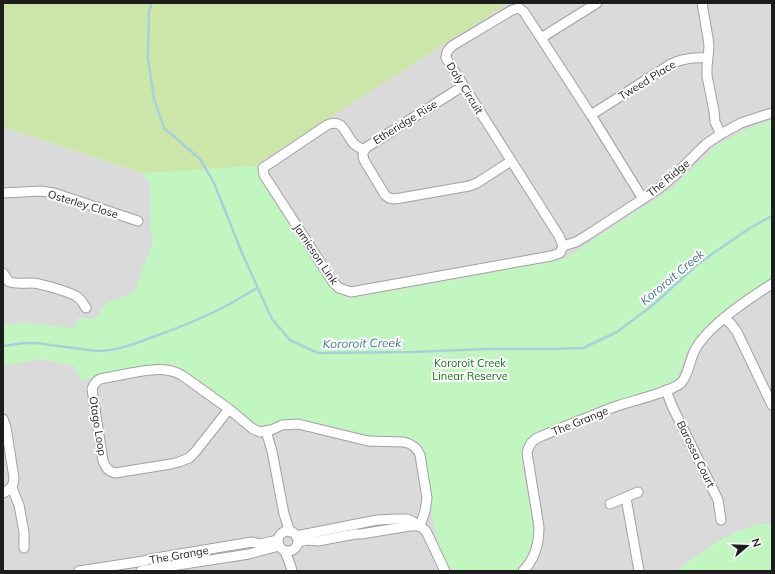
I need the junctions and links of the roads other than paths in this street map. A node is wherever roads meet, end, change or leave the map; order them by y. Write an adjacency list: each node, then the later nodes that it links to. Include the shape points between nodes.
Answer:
1 (597, 3): 3 (street)
2 (702, 3): 4 (street, via 709,47)
3 (541, 38): 5 (street, Daly Circuit, via 519,8 452,46 446,53 446,58); 7 (street, Daly Circuit)
4 (707, 58): 7 (street, Tweed Place, via 698,57 671,64); 8 (street, via 707,76 714,111)
5 (463, 86): 9 (street, Etheridge Rise); 10 (street, Daly Circuit)
6 (772, 113): 8 (street, The Ridge, via 742,123)
7 (591, 115): 12 (street, Daly Circuit)
8 (723, 133): 12 (street, The Ridge, via 706,144 674,176)
9 (364, 150): 10 (street, Etheridge Rise, via 364,160 385,195 395,199 469,186 478,183); 14 (street, Jamieson Link, via 354,144 340,124 333,123 264,168 264,175 332,282 339,288 351,292 551,256 560,253)
10 (511, 161): 14 (street, Daly Circuit)
11 (3, 193): 13 (street, Osterley Close, via 54,193)
12 (643, 199): 14 (street, The Ridge, via 576,242)
13 (138, 221)
14 (563, 246)
15 (3, 273): 17 (street, via 9,282 40,284 75,295)
16 (772, 284): 18 (street, The Grange)
17 (86, 308)
18 (724, 318): 19 (street, The Grange, via 704,336 695,349 681,382); 20 (street, via 737,332)
19 (666, 390): 29 (street, Barossa Court, via 718,500); 40 (street, The Grange, via 587,417 538,438 528,446 527,457 539,539 531,562)
20 (772, 405)
21 (228, 409): 21 (street, Otago Loop, via 183,376 170,370 154,369 100,378 92,389 103,461 106,468 115,473 171,464 189,458); 23 (street, Otago Loop, via 256,431)
22 (3, 419): 24 (street, via 14,471)
23 (266, 431): 30 (street, via 282,425 298,424 368,441 404,442 415,446 420,455 427,498); 31 (street)
24 (12, 488): 26 (street); 32 (street, via 19,505)
25 (638, 492): 27 (street)
26 (3, 494)
27 (626, 498): 28 (street); 41 (street)
28 (610, 504)
29 (721, 520)
30 (420, 526): 31 (street, The Grange, via 406,519 386,519 323,530); 37 (street, via 430,538)
31 (288, 541): 33 (street, The Grange, via 260,544 252,542); 34 (street, The Grange); 36 (street)
32 (24, 548)
33 (193, 552): 34 (street); 35 (street, The Grange)
34 (196, 567): 39 (street, The Grange)
35 (103, 569): 38 (street, The Grange)
36 (292, 569)
37 (441, 569)
38 (79, 571)
39 (141, 571)
40 (523, 571)
41 (639, 571)

